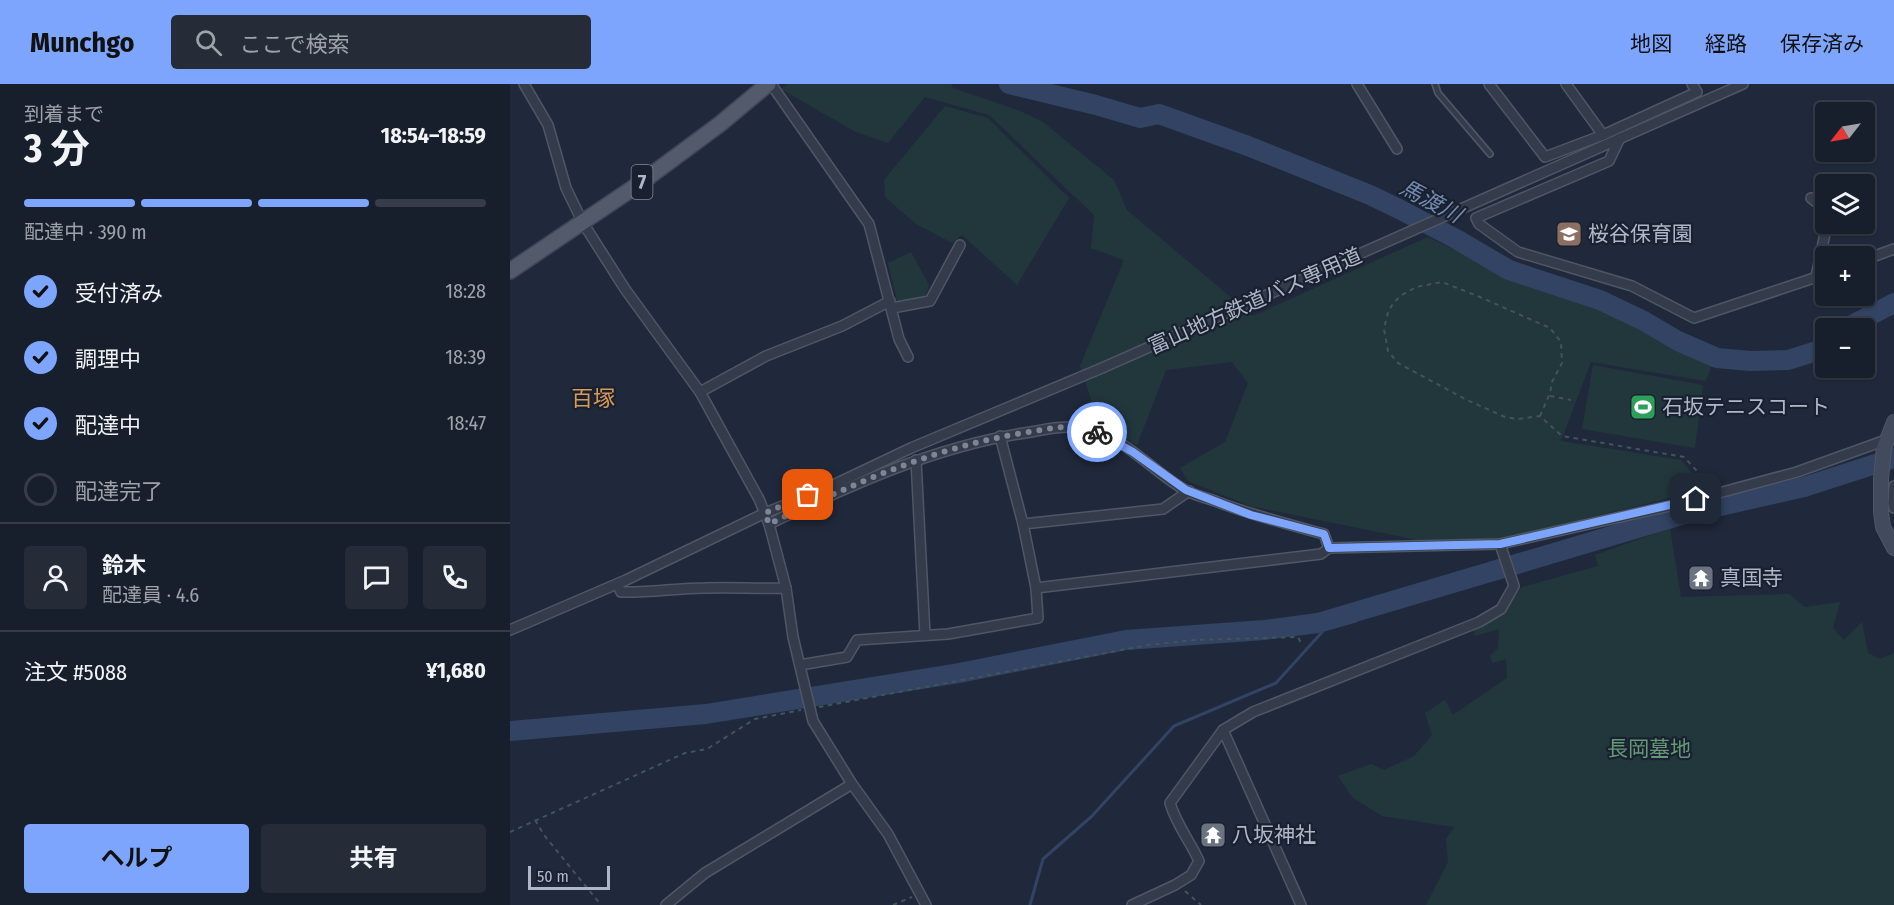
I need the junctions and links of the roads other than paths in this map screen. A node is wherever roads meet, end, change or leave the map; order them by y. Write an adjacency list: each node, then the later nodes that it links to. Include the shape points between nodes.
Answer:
1 (524, 84): 15 (street, via 548,125 566,188)
2 (770, 84): 15 (main road, 7); 21 (street, via 869,224)
3 (1358, 84): 11 (street)
4 (1436, 84): 12 (lane, via 1438,93)
5 (1489, 84): 9 (street, via 1545,157)
6 (1692, 84): 9 (street, via 1698,92)
7 (1743, 84): 10 (street, 富山地方鉄道バス専用道)
8 (1570, 85): 9 (street)
9 (1603, 135)
10 (1620, 138): 20 (street, via 1609,161 1476,218 1479,224 1518,252 1632,286 1694,318); 31 (street, 富山地方鉄道バス専用道)
11 (1396, 149)
12 (1490, 154)
13 (1810, 198): 14 (street)
14 (1815, 202)
15 (583, 223): 19 (main road, 7); 23 (street)
16 (960, 245): 21 (street, via 930,301)
17 (1894, 249): 18 (street)
18 (1875, 256)
19 (510, 271)
20 (1815, 278)
21 (891, 305): 22 (street); 23 (street, via 766,356)
22 (908, 357)
23 (699, 392): 31 (street)
24 (1894, 422): 26 (main road)
25 (1000, 436): 27 (street); 29 (street, via 1068,426 1091,429 1133,452); 33 (street)
26 (1885, 444): 34 (street, via 1674,505); 36 (main road, via 1881,479 1883,527)
27 (916, 460): 32 (street); 41 (street)
28 (1894, 486): 30 (street)
29 (1189, 491): 33 (street, via 1162,509); 35 (street, via 1251,515 1324,534)
30 (1894, 508)
31 (765, 513): 32 (street); 37 (street, 富山地方鉄道バス専用道)
32 (769, 524): 38 (street)
33 (1023, 524): 39 (street)
34 (1500, 544): 35 (street); 43 (street, via 1514,586 1501,609 1479,622 1253,712)
35 (1329, 548): 39 (street, via 1321,554)
36 (1894, 548)
37 (616, 584): 38 (street, via 621,592 645,593); 40 (street, 富山地方鉄道バス専用道)
38 (786, 588): 42 (street)
39 (1035, 588): 41 (street, via 1038,618)
40 (510, 630)
41 (925, 635): 42 (street, via 857,640 847,657)
42 (800, 664): 44 (street, via 813,722)
43 (1223, 730): 47 (street, via 1170,803 1173,816 1199,861 1191,875); 48 (street)
44 (852, 784): 45 (street, via 705,873); 46 (street, via 888,834)
45 (666, 905)
46 (927, 905)
47 (1132, 905)
48 (1301, 905)

